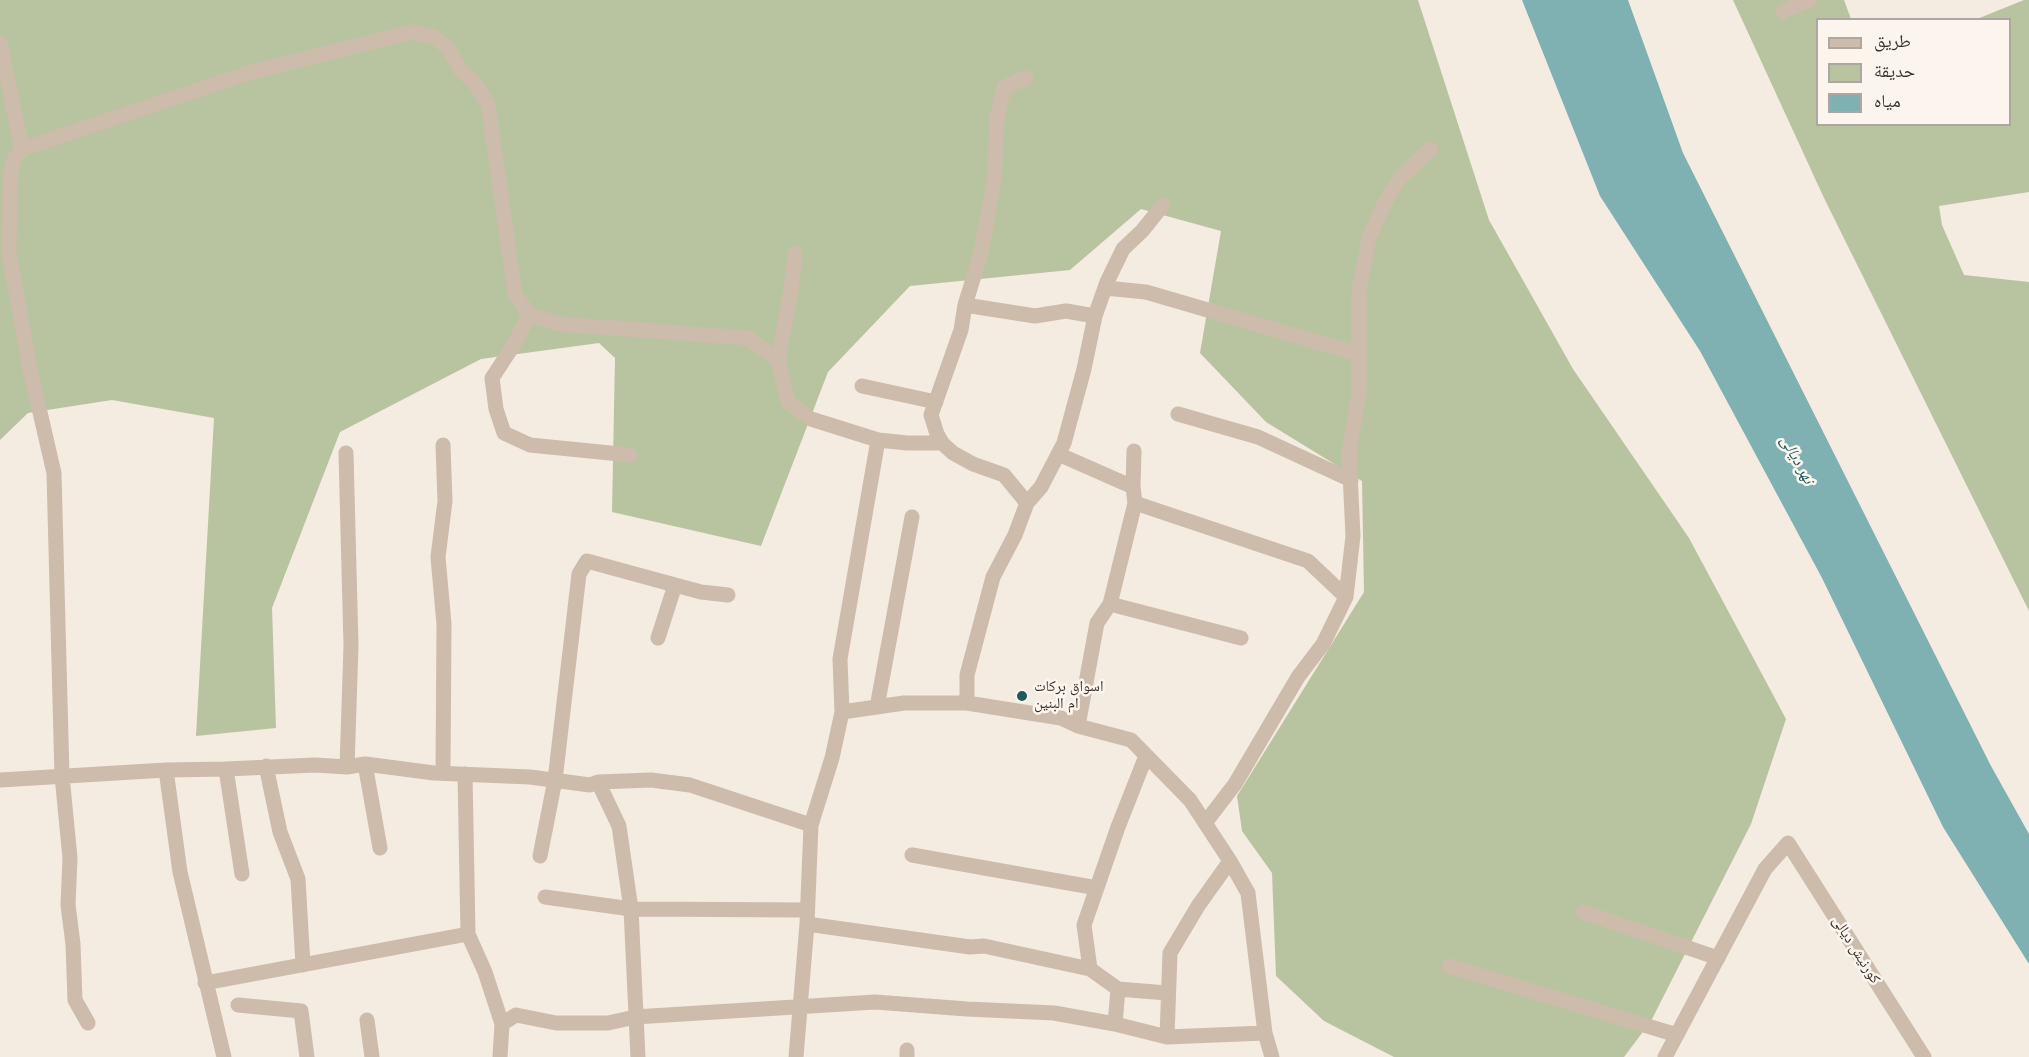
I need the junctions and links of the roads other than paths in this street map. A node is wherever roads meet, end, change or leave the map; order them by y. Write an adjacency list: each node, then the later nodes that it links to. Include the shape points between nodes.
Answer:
1 (1810, 0): 2 (street)
2 (1783, 10)
3 (0, 43): 5 (street)
4 (1026, 78): 10 (street, via 1004,87 981,253)
5 (22, 149): 11 (street, via 248,73 412,32 434,37 448,48 488,104 514,294); 48 (street, via 10,176 9,253 54,472)
6 (1430, 149): 13 (street, via 1399,179 1369,238 1359,290)
7 (1163, 205): 9 (street, via 1123,249)
8 (795, 253): 14 (street)
9 (1105, 288): 12 (street); 13 (street, via 1146,292)
10 (965, 305): 12 (street, via 1035,316 1066,311); 16 (street, via 962,330)
11 (529, 314): 14 (street, via 558,324 748,338); 24 (street, via 492,378 504,433 530,445)
12 (1095, 316): 23 (street, via 1084,369)
13 (1358, 354): 25 (street, via 1359,393)
14 (778, 360): 18 (street, via 788,402 811,419)
15 (862, 386): 16 (street)
16 (936, 402): 19 (street, via 932,415)
17 (1178, 414): 25 (street, via 1258,437)
18 (878, 440): 19 (street); 38 (street, via 840,659)
19 (942, 443): 27 (street, via 973,464 1004,476)
20 (443, 445): 46 (street, via 445,501 438,557 444,624)
21 (1134, 451): 26 (street)
22 (346, 453): 43 (street, via 351,646)
23 (1058, 454): 26 (street); 27 (street, via 1041,487)
24 (630, 455)
25 (1350, 480): 32 (street, via 1353,536)
26 (1133, 487): 28 (street)
27 (1027, 503): 36 (street, via 993,577 967,675)
28 (1135, 503): 32 (street, via 1308,561); 33 (street)
29 (912, 517): 37 (street)
30 (675, 585): 31 (street); 34 (street); 50 (street, via 587,561 579,574)
31 (728, 595)
32 (1346, 597): 52 (street, via 1323,644 1298,677 1235,784)
33 (1110, 604): 35 (street); 39 (street, via 1097,623)
34 (658, 638)
35 (1241, 638)
36 (967, 703): 37 (street); 39 (street, via 1061,718)
37 (877, 707): 38 (street)
38 (842, 712): 53 (street)
39 (1078, 726): 40 (street, via 1131,740)
40 (1146, 756): 52 (street, via 1190,800); 59 (street)
41 (365, 764): 43 (street); 46 (street); 54 (street)
42 (266, 766): 43 (street); 45 (street); 66 (street, via 280,832 297,879)
43 (347, 767)
44 (166, 770): 45 (street); 48 (street); 69 (street, via 180,872)
45 (226, 770): 58 (street)
46 (442, 773): 47 (street)
47 (465, 774): 50 (street); 64 (street)
48 (62, 776): 49 (street); 76 (street, via 70,858 68,905 75,1000)
49 (0, 780)
50 (555, 780): 51 (street, via 590,785); 56 (street)
51 (598, 782): 53 (street, via 651,780 690,785); 61 (street, via 619,826)
52 (1205, 823): 57 (street)
53 (811, 825): 63 (street)
54 (380, 848)
55 (912, 855): 59 (street)
56 (540, 856)
57 (1230, 861): 71 (street, via 1170,953); 79 (street, via 1248,893)
58 (242, 874)
59 (1096, 888): 68 (street, via 1084,925)
60 (545, 897): 61 (street)
61 (631, 909): 63 (street); 74 (street)
62 (1583, 912): 65 (street)
63 (807, 917): 68 (street, via 970,947 984,946); 73 (street)
64 (468, 934): 66 (street); 77 (street)
65 (1718, 958): 80 (street); 90 (street, كورنيش ديالى, via 1765,869 1788,843)
66 (303, 965): 69 (street)
67 (1449, 966): 80 (street)
68 (1090, 969): 70 (street)
69 (206, 983): 82 (street)
70 (1118, 989): 71 (street); 78 (street)
71 (1167, 993): 81 (street)
72 (238, 1005): 83 (street, via 301,1011)
73 (801, 1007): 74 (street); 78 (street, via 875,1002 1054,1013); 87 (street)
74 (635, 1017): 77 (street, via 608,1023 567,1023 516,1015); 86 (street)
75 (367, 1020): 84 (street)
76 (88, 1023)
77 (502, 1024): 85 (street)
78 (1115, 1024): 81 (street)
79 (1265, 1033): 81 (street); 88 (street)
80 (1677, 1035): 89 (street)
81 (1167, 1037)
82 (224, 1057)
83 (307, 1057)
84 (372, 1057)
85 (500, 1057)
86 (638, 1057)
87 (796, 1057)
88 (1272, 1057)
89 (1665, 1057)
90 (1924, 1057)

